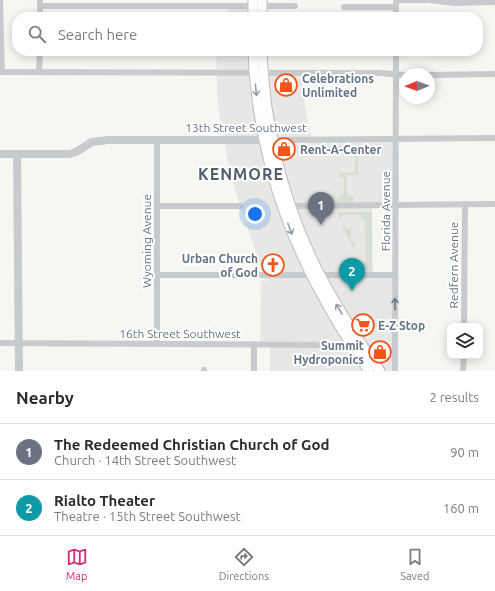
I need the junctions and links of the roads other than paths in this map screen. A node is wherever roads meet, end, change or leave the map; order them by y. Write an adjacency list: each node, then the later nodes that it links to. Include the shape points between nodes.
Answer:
1 (0, 0): 12 (street)
2 (396, 2): 3 (street); 7 (street)
3 (495, 2)
4 (40, 3): 5 (street)
5 (258, 3): 6 (street)
6 (295, 6)
7 (344, 6)
8 (40, 56): 13 (street)
9 (254, 56): 14 (main road)
10 (261, 56): 14 (main road)
11 (396, 56): 16 (street, Florida Avenue)
12 (1, 72): 13 (street)
13 (40, 72): 14 (street)
14 (259, 73): 16 (street); 20 (main road)
15 (495, 74): 17 (street)
16 (396, 75): 21 (street, Florida Avenue)
17 (435, 75)
18 (495, 138): 21 (street, 13th Street Southwest)
19 (157, 139): 20 (street, 13th Street Southwest); 23 (street, 13th Street Southwest, via 92,142 70,154); 26 (street, Wyoming Avenue)
20 (268, 140): 21 (street, 13th Street Southwest); 28 (main road)
21 (396, 140): 29 (street, Florida Avenue)
22 (0, 154): 23 (street, 13th Street Southwest)
23 (17, 154): 37 (street)
24 (465, 204): 25 (street); 29 (street); 34 (street, Redfern Avenue)
25 (495, 204)
26 (157, 206): 27 (street); 30 (street, Wyoming Avenue)
27 (240, 206)
28 (286, 206): 29 (street); 32 (main road, one-way to 32, via 298,249); 33 (main road)
29 (396, 206): 31 (street, Florida Avenue)
30 (157, 275): 32 (street); 39 (street, Wyoming Avenue)
31 (395, 275): 33 (street); 46 (street, Florida Avenue, one-way to 31)
32 (310, 276): 33 (street); 38 (main road)
33 (321, 276): 35 (main road, one-way to 33)
34 (464, 323)
35 (360, 341): 38 (street, 16th Street Southwest); 45 (main road)
36 (0, 343): 37 (street, 16th Street Southwest)
37 (19, 343): 39 (street, 16th Street Southwest); 42 (street)
38 (350, 343): 40 (street, 16th Street Southwest); 44 (main road)
39 (157, 344): 40 (street, 16th Street Southwest)
40 (254, 344): 43 (street)
41 (464, 359): 47 (street)
42 (19, 371)
43 (254, 371)
44 (369, 371)
45 (380, 371)
46 (395, 371)
47 (463, 371)

